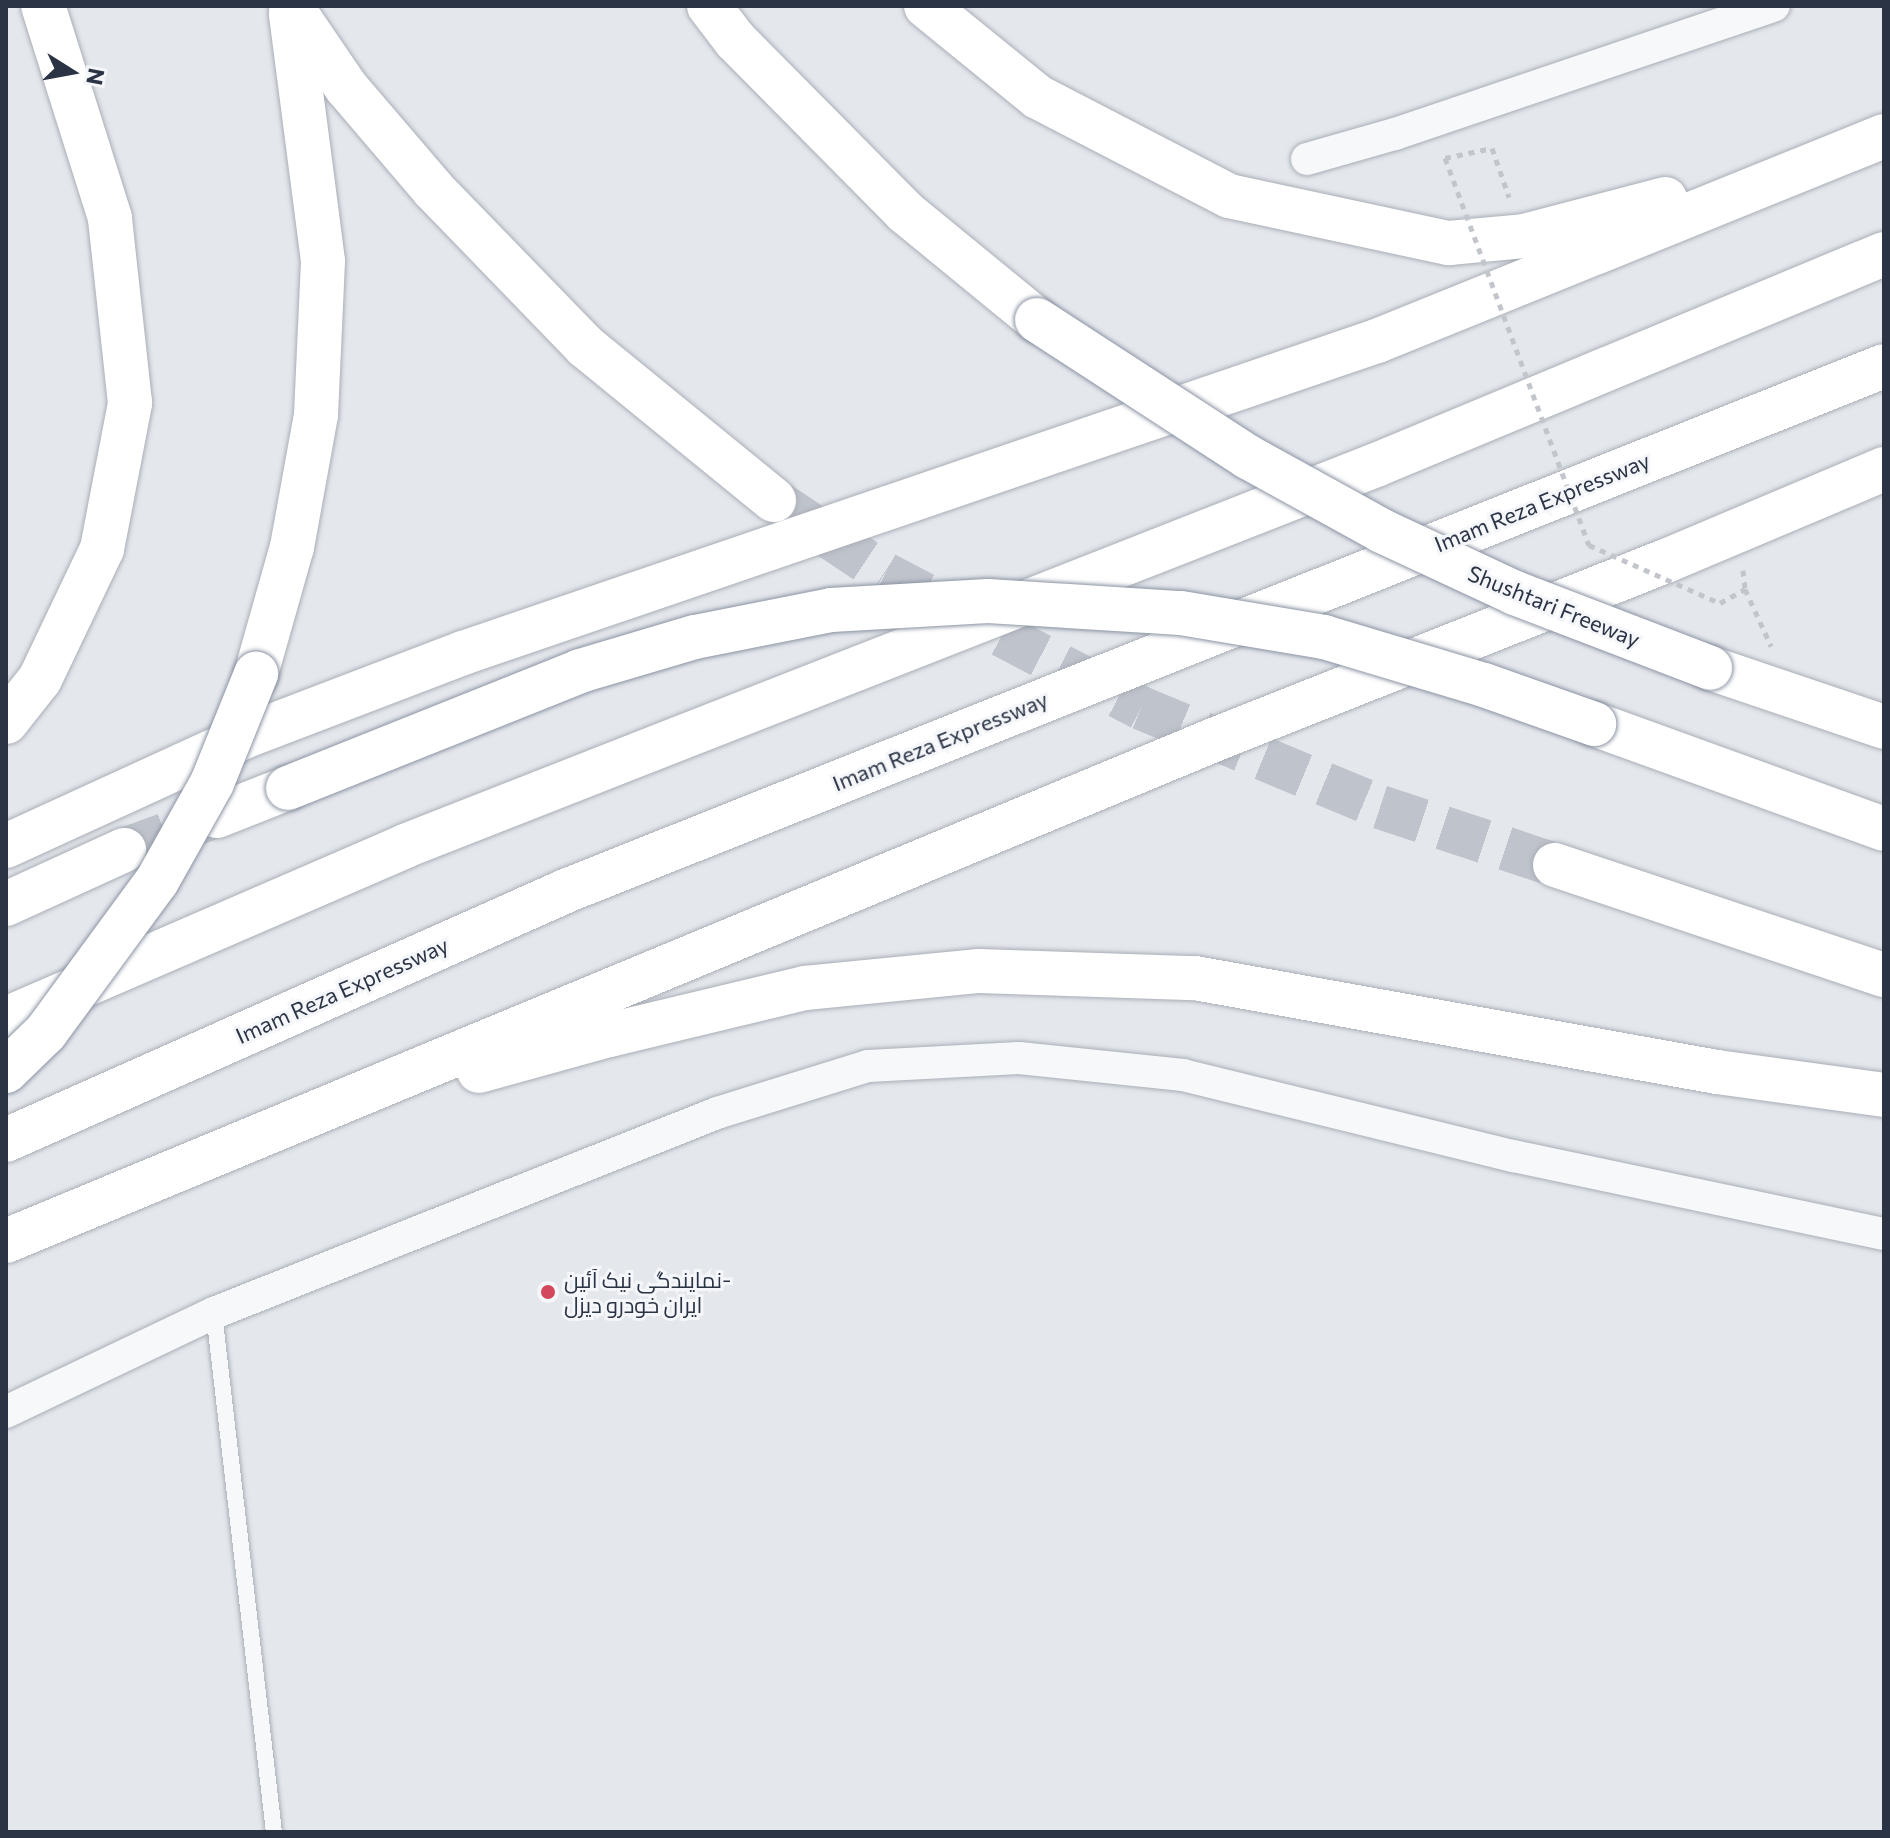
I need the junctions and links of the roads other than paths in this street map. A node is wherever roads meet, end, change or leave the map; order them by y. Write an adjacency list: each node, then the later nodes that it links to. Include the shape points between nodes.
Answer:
1 (43, 6): 13 (highway, via 110,218 130,403 102,549 40,679)
2 (291, 6): 12 (highway, via 346,87 433,189 585,346); 23 (highway, bridge, via 323,261 316,415 292,547 256,674 212,783 157,881 46,1032)
3 (709, 6): 14 (highway, Shushtari Freeway, bridge, via 735,40 905,212 1037,320 1248,457 1382,531 1515,593)
4 (926, 6): 7 (highway, via 1038,97 1229,196 1449,243 1524,236)
5 (1774, 6): 8 (street)
6 (1884, 136): 7 (highway)
7 (1842, 153): 17 (highway, via 1377,341 463,653 251,734)
8 (1307, 159)
9 (1884, 254): 22 (highway, via 1376,465 405,846)
10 (1884, 366): 26 (highway, Imam Reza Expressway, via 568,890)
11 (1884, 469): 25 (highway, via 1230,733)
12 (774, 500)
13 (6, 722)
14 (1884, 727)
15 (217, 816): 16 (highway, bridge, via 580,671 695,637 831,610 988,601 1181,613 1324,637 1484,685)
16 (1884, 829)
17 (6, 846)
18 (124, 850): 20 (highway)
19 (1555, 865): 21 (highway)
20 (6, 904)
21 (1884, 975)
22 (10, 1018)
23 (6, 1071)
24 (1884, 1095): 25 (highway, via 1717,1072 1195,978 979,971 805,988 609,1035)
25 (292, 1123): 27 (highway)
26 (6, 1140)
27 (45, 1222): 29 (highway); 30 (street)
28 (1884, 1234): 31 (street, via 1528,1159 1183,1075 1019,1058 868,1066 717,1113)
29 (6, 1241)
30 (6, 1253)
31 (214, 1313): 32 (street); 33 (lane)
32 (6, 1412)
33 (274, 1832)

